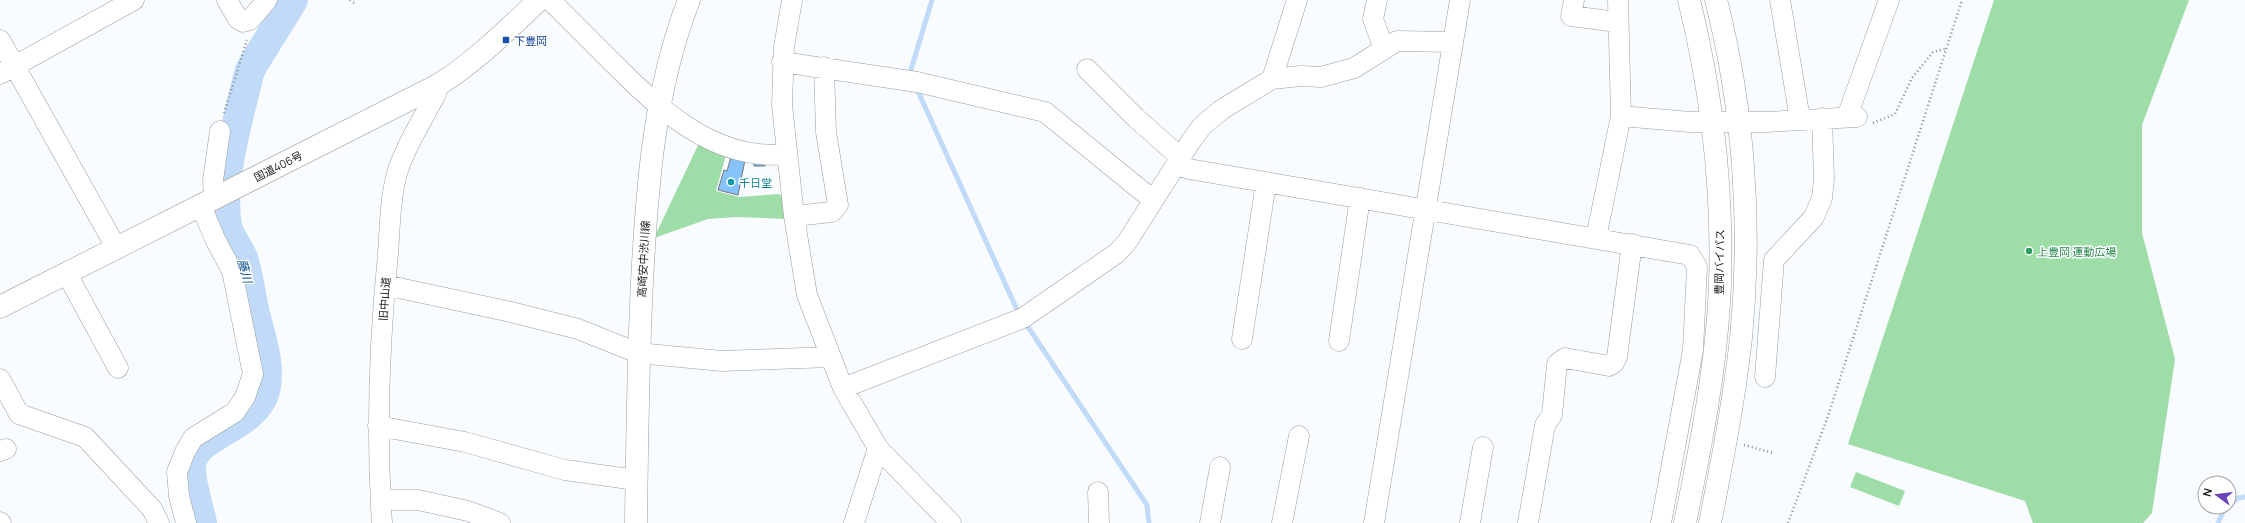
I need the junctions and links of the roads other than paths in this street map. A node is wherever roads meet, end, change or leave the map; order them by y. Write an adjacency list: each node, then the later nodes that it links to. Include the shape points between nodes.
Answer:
1 (134, 0): 17 (street)
2 (227, 0): 3 (street, via 238,19 243,22 250,20)
3 (267, 0)
4 (539, 0): 27 (main road, 国道406号, via 501,35)
5 (550, 0): 28 (street)
6 (689, 0): 28 (main road, 高崎安中渋川線)
7 (792, 0): 22 (street)
8 (1297, 0): 26 (street)
9 (1377, 0): 21 (street, via 1373,19)
10 (1460, 0): 20 (street)
11 (1574, 0): 18 (street, via 1571,16)
12 (1618, 0): 18 (street)
13 (1689, 0): 32 (main road, 豊岡バイパス)
14 (1716, 0): 33 (main road)
15 (1780, 0): 31 (street)
16 (1889, 0): 30 (street, via 1852,117)
17 (104, 7): 25 (street)
18 (1617, 22): 29 (street)
19 (0, 40): 25 (street)
20 (1453, 42): 21 (street, via 1397,41); 41 (street)
21 (1384, 49): 26 (street, via 1354,68 1321,77)
22 (782, 62): 23 (street); 35 (street, via 782,105)
23 (824, 67): 40 (street, via 917,82 1044,112); 42 (street, via 826,132 838,205 832,212)
24 (1087, 69): 36 (street)
25 (7, 70): 45 (street)
26 (1272, 79): 36 (street, via 1221,110 1202,126)
27 (438, 85): 38 (main road, 国道406号); 47 (street, 旧中山道, via 398,171)
28 (658, 106): 35 (street, via 683,125 714,142 771,156); 51 (main road, 高崎安中渋川線, via 645,227)
29 (1621, 116): 32 (street, via 1682,122); 43 (street)
30 (1822, 118): 31 (street); 54 (street, via 1822,198 1814,217 1774,260)
31 (1800, 119): 33 (street)
32 (1714, 122): 33 (street); 79 (main road, 豊岡バイパス, via 1720,216 1720,285 1713,367)
33 (1739, 122): 80 (main road, via 1745,224 1741,337 1725,447)
34 (220, 131): 38 (street, via 213,180)
35 (787, 154): 42 (street)
36 (1178, 161): 37 (street, via 1189,169); 40 (street)
37 (1266, 182): 39 (street); 49 (street)
38 (217, 197): 45 (main road, 国道406号); 66 (street, via 215,239 232,271 253,374 245,397 235,412 192,438 184,452 177,472 179,496)
39 (1360, 198): 41 (street); 50 (street)
40 (1153, 200): 56 (street, via 1127,242 1117,253 1023,318)
41 (1425, 209): 43 (street); 75 (street)
42 (794, 216): 52 (street, via 806,295)
43 (1596, 238): 44 (street)
44 (1632, 244): 77 (street, via 1617,357 1614,363 1609,366 1565,358 1557,364 1552,415 1545,424); 78 (street, via 1690,255 1697,267 1692,350)
45 (117, 249): 46 (main road, 国道406号)
46 (67, 274): 48 (main road, 国道406号); 53 (street)
47 (384, 285): 51 (street, via 578,329); 57 (street, 旧中山道)
48 (0, 307)
49 (1242, 339)
50 (1339, 341)
51 (638, 353): 52 (street, via 722,361); 62 (main road, 高崎安中渋川線)
52 (831, 357): 56 (street)
53 (118, 368)
54 (1765, 377)
55 (0, 379): 65 (street, via 19,414 85,438 152,509)
56 (843, 388): 60 (street)
57 (378, 426): 62 (street, via 465,442 565,470); 64 (street, 旧中山道)
58 (1299, 436): 74 (street)
59 (1482, 447): 76 (street)
60 (878, 448): 70 (street); 71 (street)
61 (1220, 467): 73 (street)
62 (636, 480): 69 (main road, 高崎安中渋川線)
63 (1098, 492): 72 (street)
64 (381, 500): 67 (street, 旧中山道); 68 (street, via 418,500 468,511)
65 (160, 523)
66 (186, 523)
67 (382, 523)
68 (500, 523)
69 (636, 523)
70 (854, 523)
71 (951, 523)
72 (1099, 523)
73 (1210, 523)
74 (1282, 523)
75 (1374, 523)
76 (1470, 523)
77 (1528, 523)
78 (1662, 523)
79 (1686, 523)
80 (1710, 523)

